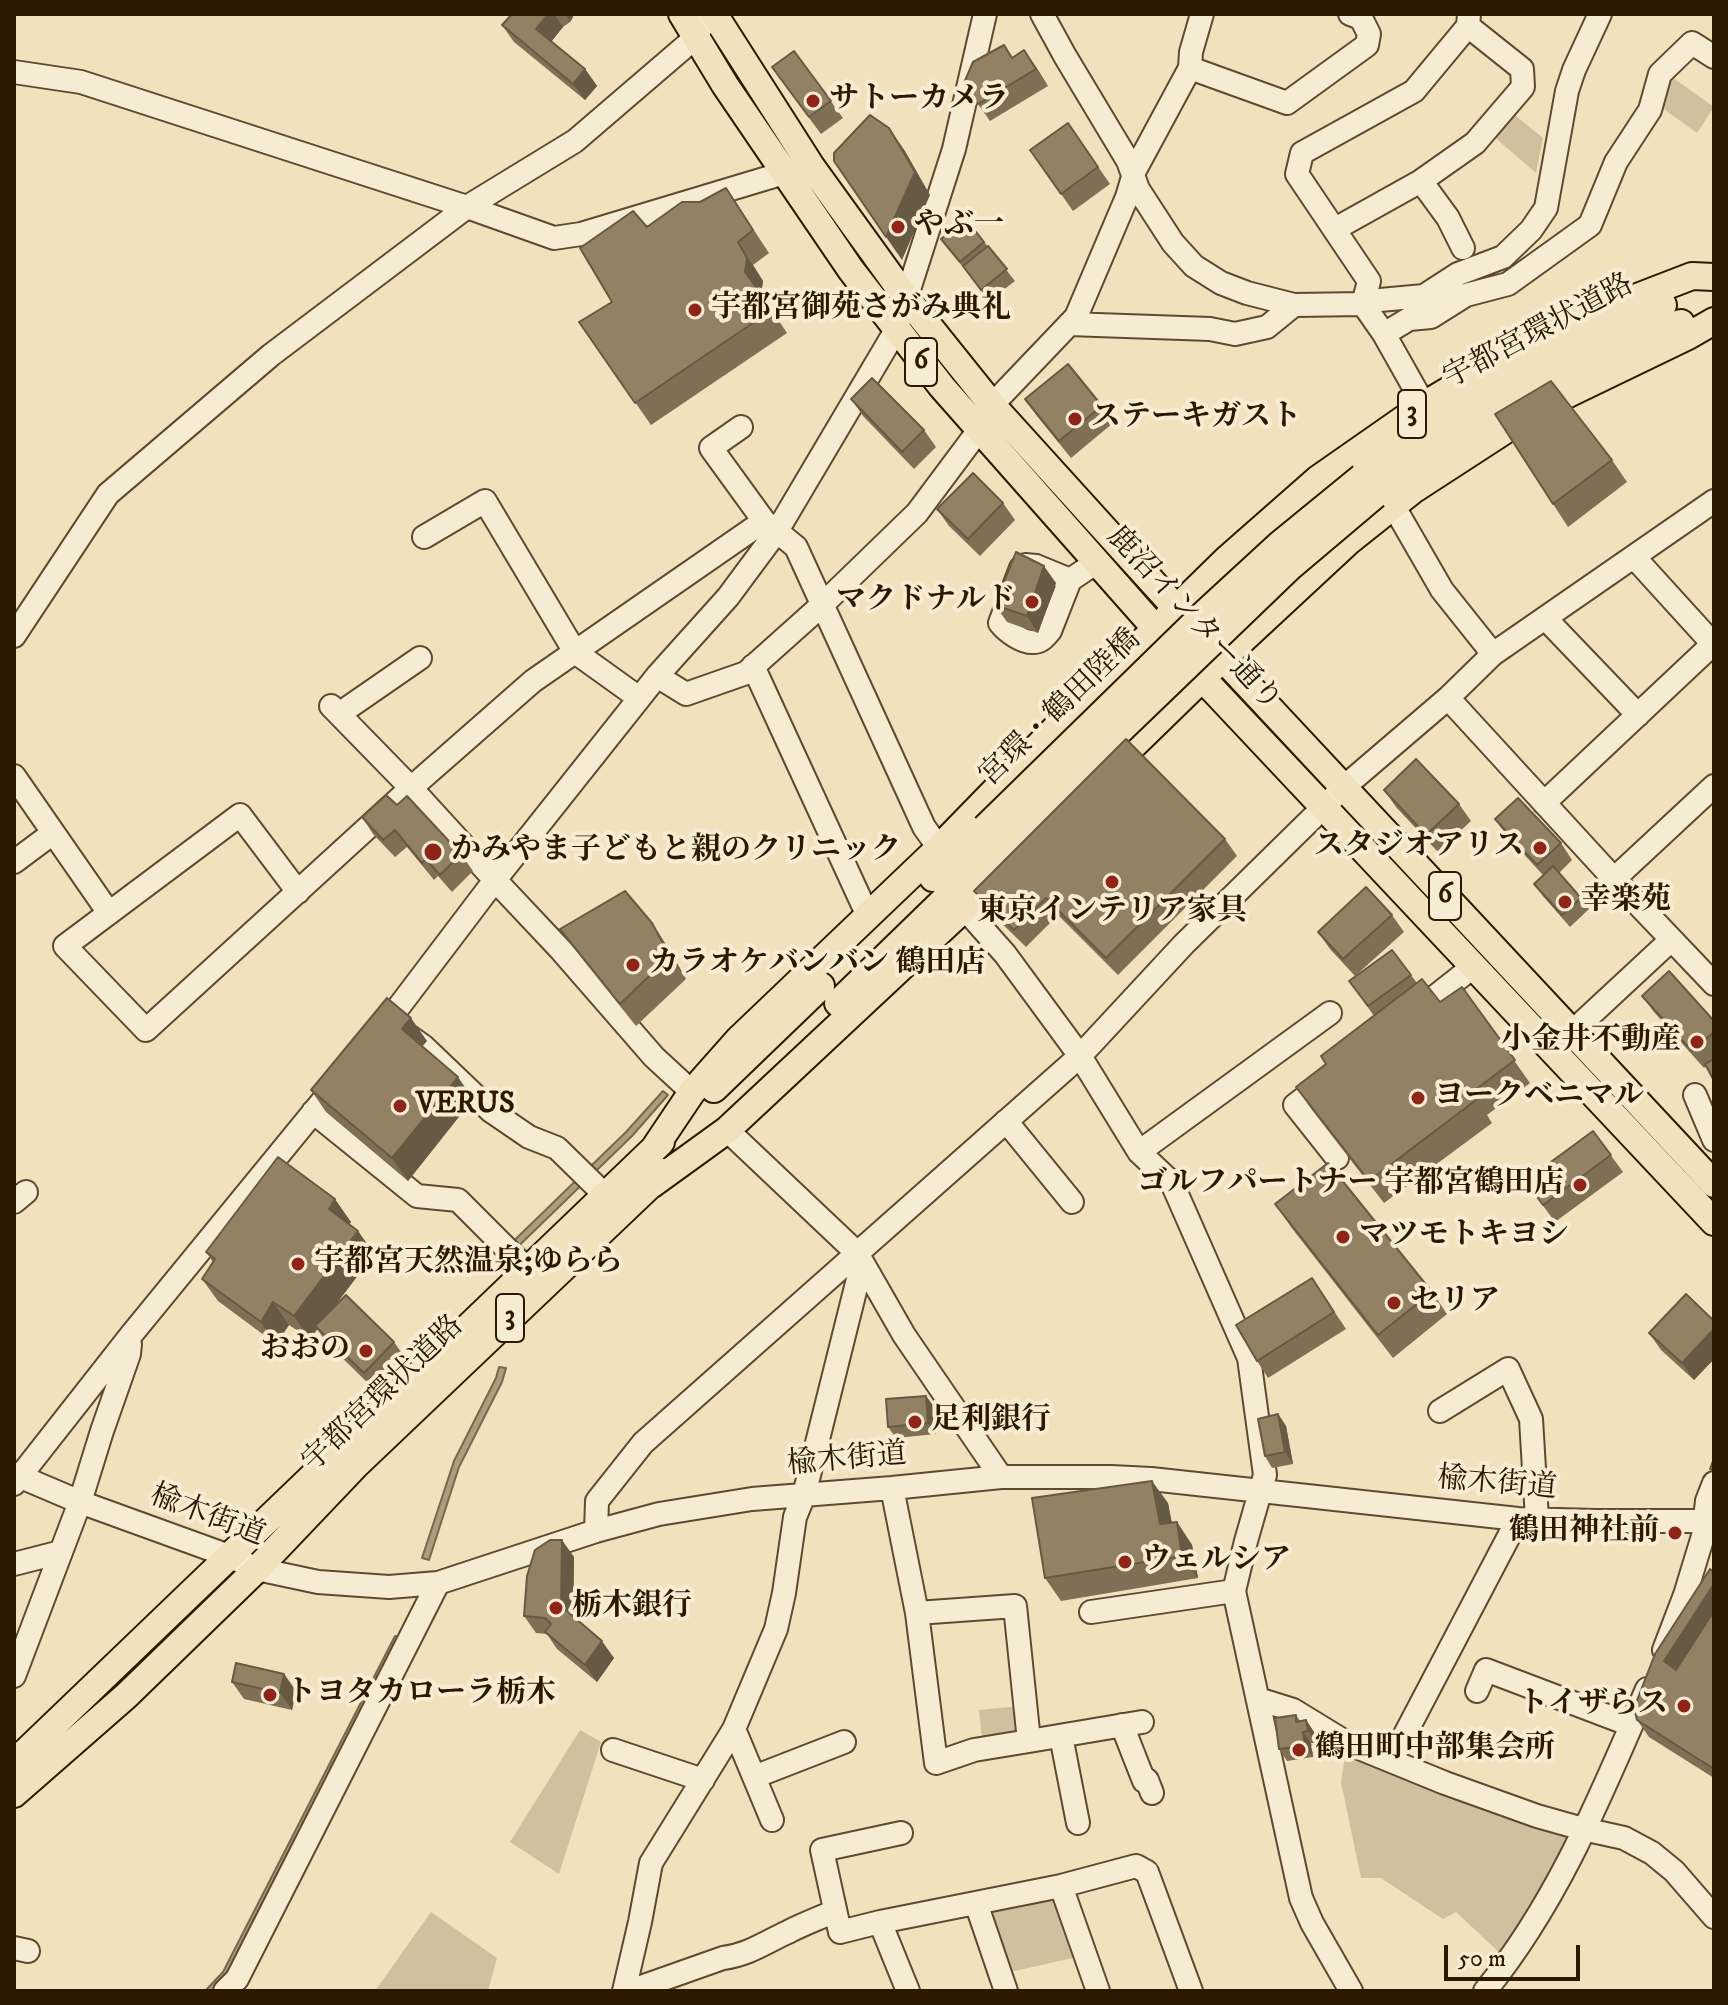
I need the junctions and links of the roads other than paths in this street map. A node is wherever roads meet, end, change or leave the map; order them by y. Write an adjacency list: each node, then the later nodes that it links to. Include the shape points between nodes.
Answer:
1 (682, 14): 9 (main road, 鹿沼インター通り / 6)
2 (711, 14): 9 (street); 21 (main road, 鹿沼インター通り / 6)
3 (985, 14): 21 (street, via 954,149)
4 (1042, 14): 14 (street)
5 (1202, 14): 11 (street)
6 (1350, 14): 11 (street, via 1361,18 1369,34 1367,45 1287,103)
7 (1600, 14): 22 (street, via 1567,91 1546,208 1531,230 1503,257 1458,274 1424,296)
8 (1469, 20): 15 (street, via 1522,69 1523,87 1475,143); 17 (street, via 1414,91 1302,153 1297,174)
9 (695, 38): 13 (main road, 鹿沼インター通り / 6); 16 (street, via 575,141)
10 (1714, 57): 28 (street, via 1692,43 1660,74 1650,110 1616,162 1590,225 1508,284 1466,295 1431,317 1409,319)
11 (1190, 68): 14 (street)
12 (14, 72): 16 (street, via 81,82)
13 (784, 173): 16 (street, via 554,238); 27 (main road, 鹿沼インター通り / 6)
14 (1133, 176): 23 (street, via 1173,243 1194,266 1221,283); 26 (street)
15 (1421, 181): 17 (street); 18 (street)
16 (467, 207): 44 (street, via 271,355 108,494)
17 (1335, 229): 22 (street, via 1369,281)
18 (1463, 248)
19 (1714, 277): 30 (main road, 3, via 1692,276 1596,313 1505,357)
20 (1714, 286): 33 (main road, 宇都宮環状道路 / 3, via 1604,331 1508,380 1451,415)
21 (907, 299): 27 (street); 29 (main road, 鹿沼インター通り / 6)
22 (1363, 304): 23 (street); 28 (street)
23 (1294, 305): 26 (street, via 1267,327 1235,334)
24 (1714, 310): 33 (main road, 宇都宮環状道路 / 3, via 1617,346 1518,398)
25 (1714, 321): 33 (main road, 3, via 1527,416 1413,490)
26 (1069, 324): 29 (street)
27 (896, 330): 32 (main road, 鹿沼インター通り / 6); 35 (street)
28 (1384, 334): 30 (street)
29 (992, 405): 41 (main road, 鹿沼インター通り / 6)
30 (1424, 405): 41 (main road, 3, via 1318,479)
31 (741, 427): 35 (street, via 711,448)
32 (979, 430): 38 (main road, 鹿沼インター通り / 6); 40 (street, via 917,513)
33 (1376, 492): 47 (street); 49 (main road, 3, via 1349,541); 63 (main road, 宮環・鶴田陸橋 / 3, bridge)
34 (1714, 501): 37 (street)
35 (771, 526): 40 (street, via 796,547); 46 (street); 51 (street, via 728,597)
36 (424, 537): 46 (street, via 485,501)
37 (1634, 557): 42 (street); 45 (street)
38 (1097, 562): 39 (street); 43 (main road, 鹿沼インター通り / 6)
39 (1070, 580)
40 (822, 605): 50 (street); 64 (street, via 924,827)
41 (1176, 608): 43 (main road, 3); 49 (main road, 鹿沼インター通り / 6)
42 (1546, 619): 47 (street); 55 (street)
43 (1156, 629): 52 (main road, 鹿沼インター通り / 6); 64 (main road, 3)
44 (14, 636)
45 (1714, 644): 55 (street)
46 (575, 652): 53 (street); 58 (street, via 533,681)
47 (1493, 654): 54 (street)
48 (420, 658): 58 (street, via 335,710)
49 (1223, 658): 52 (main road, 3); 57 (main road, 鹿沼インター通り / 6)
50 (753, 666): 51 (street, via 686,694); 71 (street)
51 (657, 676): 53 (street)
52 (1202, 679): 61 (main road, 鹿沼インター通り / 6); 69 (main road, 3)
53 (639, 698): 67 (street)
54 (1448, 698): 57 (street); 60 (street)
55 (1638, 715): 60 (street)
56 (14, 776): 62 (street)
57 (1344, 787): 61 (street); 78 (main road, 鹿沼インター通り / 6)
58 (411, 788): 67 (street); 68 (street)
59 (1710, 799): 66 (street)
60 (1544, 803): 66 (street)
61 (1324, 807): 73 (main road, 鹿沼インター通り / 6); 80 (street, via 1184,944)
62 (53, 833): 65 (street); 70 (street)
63 (995, 835): 90 (main road, 宇都宮環状道路 / 3); 94 (main road, 宇都宮環状道路 / 3)
64 (939, 848): 71 (main road, 3)
65 (14, 862)
66 (1614, 879): 72 (street)
67 (495, 880): 76 (street); 83 (street, via 654,1057)
68 (298, 892): 70 (street, via 240,815); 70 (street, via 146,1030 65,946)
69 (965, 909): 80 (street); 87 (main road, 3)
70 (109, 913)
71 (868, 916): 83 (main road, 3, via 739,1039)
72 (1671, 940): 74 (street); 78 (street)
73 (1474, 966): 77 (street); 96 (main road, 鹿沼インター通り / 6)
74 (1714, 984)
75 (1330, 1013): 89 (street)
76 (389, 1021): 79 (street); 92 (street, via 491,1111 529,1137 557,1148)
77 (1391, 1032)
78 (1572, 1032): 93 (main road, 鹿沼インター通り / 6)
79 (370, 1044)
80 (1080, 1056): 86 (street); 89 (street)
81 (351, 1067): 85 (street)
82 (1343, 1068): 91 (street, via 1295,1105)
83 (692, 1092): 90 (main road, 3)
84 (1695, 1095): 88 (street)
85 (313, 1112): 97 (street, via 417,1196 458,1200); 99 (street)
86 (1006, 1121): 95 (street); 98 (street)
87 (727, 1130): 94 (main road, 3); 98 (street)
88 (1714, 1140)
89 (1139, 1152): 105 (street, via 1172,1183 1249,1358 1265,1475)
90 (651, 1153): 92 (main road, 宇都宮環状道路 / 3)
91 (1337, 1158)
92 (593, 1183): 97 (main road, 宇都宮環状道路 / 3)
93 (1714, 1184)
94 (651, 1185): 114 (main road, 宇都宮環状道路 / 3, via 356,1465)
95 (1072, 1202)
96 (1714, 1222)
97 (515, 1257): 112 (main road, 宇都宮環状道路 / 3)
98 (859, 1258): 101 (street, via 904,1335); 106 (street); 110 (street, via 643,1443 597,1501)
99 (131, 1335): 102 (street); 107 (street)
100 (1440, 1411): 108 (street, via 1508,1369 1531,1419)
101 (1001, 1477): 104 (street, 楡木街道); 105 (street, 楡木街道, via 1124,1477)
102 (16, 1478): 107 (street, 楡木街道)
103 (1714, 1483): 109 (street, via 1707,1501)
104 (892, 1488): 106 (street, 楡木街道); 118 (street)
105 (1262, 1490): 108 (street, 楡木街道); 116 (street)
106 (804, 1495): 110 (street, 楡木街道, via 672,1511); 123 (street, via 795,1517 776,1629)
107 (80, 1502): 111 (street); 112 (street, 楡木街道)
108 (1527, 1519): 109 (street, 楡木街道); 128 (street)
109 (1709, 1521): 122 (street, via 1682,1606)
110 (596, 1531): 115 (street, 楡木街道)
111 (61, 1552): 113 (street); 119 (street)
112 (229, 1556): 114 (street, 楡木街道); 129 (main road, 宇都宮環状道路 / 3)
113 (19, 1560)
114 (257, 1569): 115 (street, 楡木街道, via 341,1585); 133 (main road, 宇都宮環状道路 / 3, via 126,1696)
115 (438, 1583): 144 (street, via 237,1979)
116 (1234, 1591): 117 (street); 121 (street)
117 (1091, 1612)
118 (917, 1613): 126 (street, via 1015,1606); 126 (street, via 936,1763)
119 (14, 1676)
120 (1477, 1691): 122 (street, via 1486,1670)
121 (1258, 1699): 128 (street, via 1293,1710 1347,1743); 149 (street, via 1301,1898)
122 (1631, 1725): 136 (street)
123 (734, 1729): 130 (street); 131 (street)
124 (1061, 1736): 126 (street); 132 (street, via 1132,1724 1144,1781); 135 (street)
125 (843, 1740): 130 (street)
126 (1029, 1741)
127 (613, 1750): 131 (street)
128 (1391, 1761): 136 (street)
129 (14, 1763)
130 (754, 1777): 134 (street)
131 (703, 1780): 145 (street, via 651,1863)
132 (1152, 1793)
133 (14, 1794)
134 (772, 1820)
135 (1078, 1823)
136 (1583, 1829): 141 (street, via 1624,1838 1652,1853); 150 (street, via 1550,1898)
137 (901, 1833): 140 (street, via 822,1850)
138 (1061, 1886): 139 (street); 147 (street); 148 (street, via 1136,1866 1147,1872)
139 (976, 1903): 142 (street); 146 (street)
140 (835, 1911): 142 (street, via 840,1932); 145 (street, via 754,1950)
141 (1714, 1917)
142 (880, 1922): 143 (street)
143 (906, 1990)
144 (225, 1991)
145 (624, 1991)
146 (1006, 1991)
147 (1098, 1991)
148 (1191, 1991)
149 (1351, 1991)
150 (1485, 1991)

